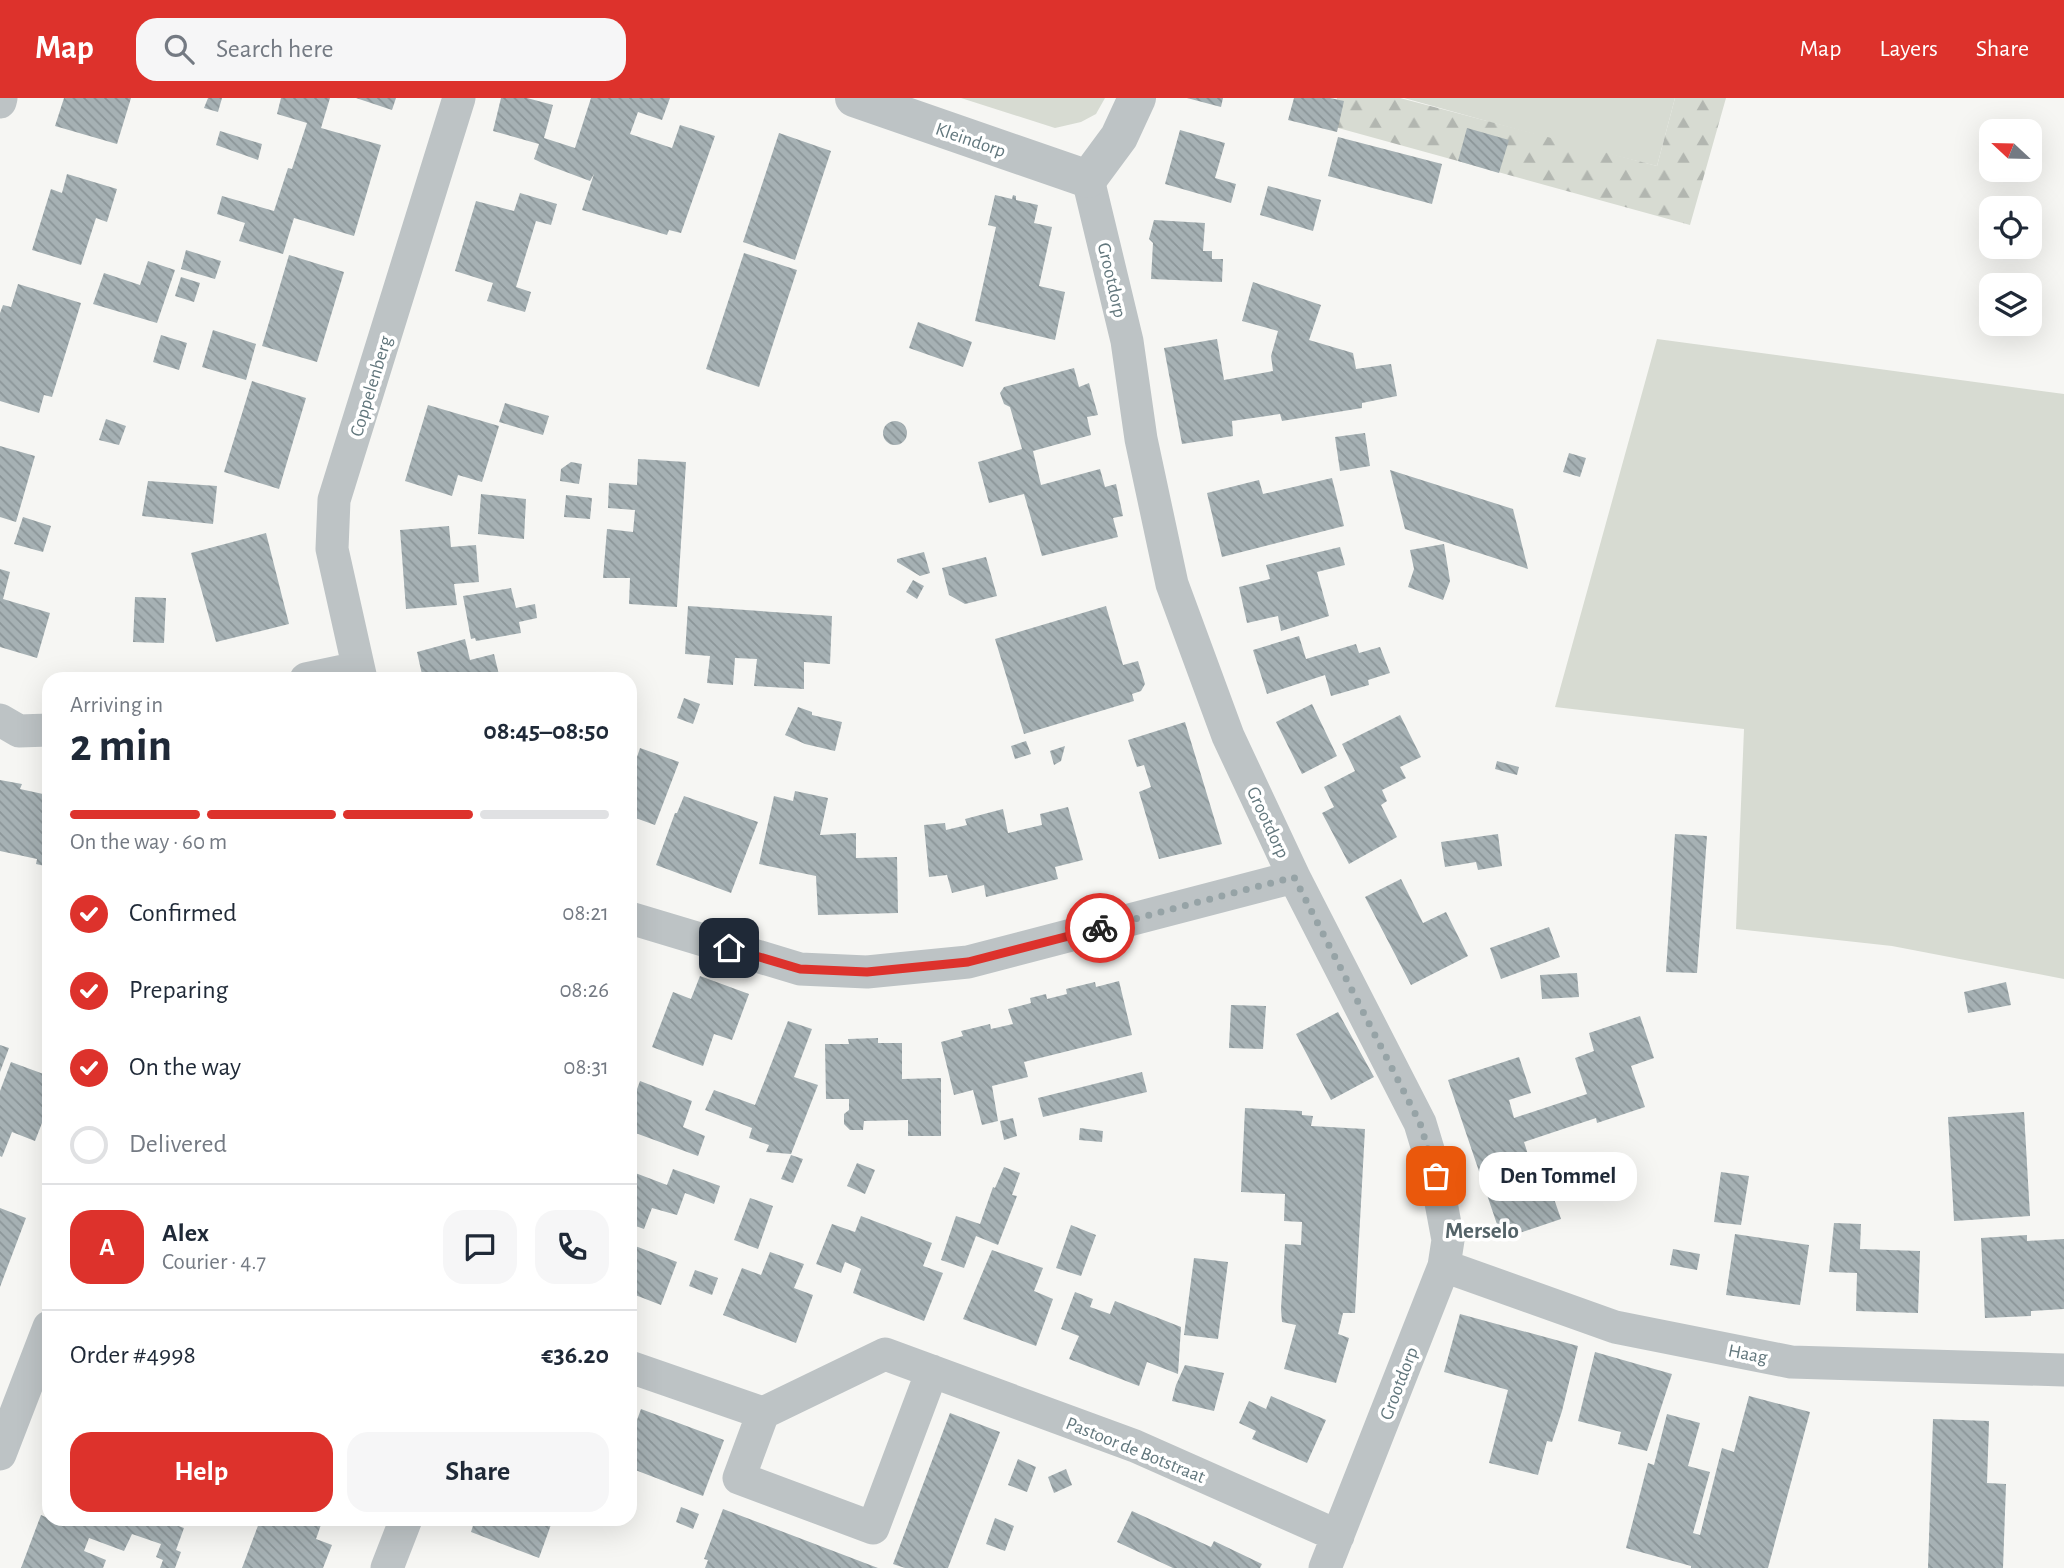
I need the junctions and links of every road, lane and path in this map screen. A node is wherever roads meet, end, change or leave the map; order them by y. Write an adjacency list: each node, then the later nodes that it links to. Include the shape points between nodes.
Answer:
1 (459, 98): 5 (street, Coppelenberg, via 334,500 332,549)
2 (854, 98): 4 (street, Kleindorp)
3 (1137, 98): 4 (street, via 1119,137)
4 (1088, 179): 8 (street, Grootdorp, via 1127,341 1141,439 1172,584 1228,736)
5 (359, 672)
6 (0, 720): 7 (street, via 19,731)
7 (42, 730)
8 (1294, 877): 9 (street, via 968,962 867,972 800,969); 10 (street, Grootdorp, via 1420,1123 1448,1240)
9 (637, 924)
10 (1444, 1266): 13 (street, Haag, via 1615,1328 1791,1362); 18 (street, Grootdorp)
11 (42, 1345): 16 (street)
12 (637, 1369): 15 (street)
13 (2064, 1370)
14 (932, 1371): 15 (street, Pastoor de Botstraat, via 885,1354); 15 (street, via 873,1528 740,1479); 18 (street, Pastoor de Botstraat, via 1135,1446)
15 (763, 1413)
16 (0, 1454)
17 (403, 1526): 19 (street)
18 (1338, 1536): 20 (street, Grootdorp)
19 (387, 1568)
20 (1325, 1568)

